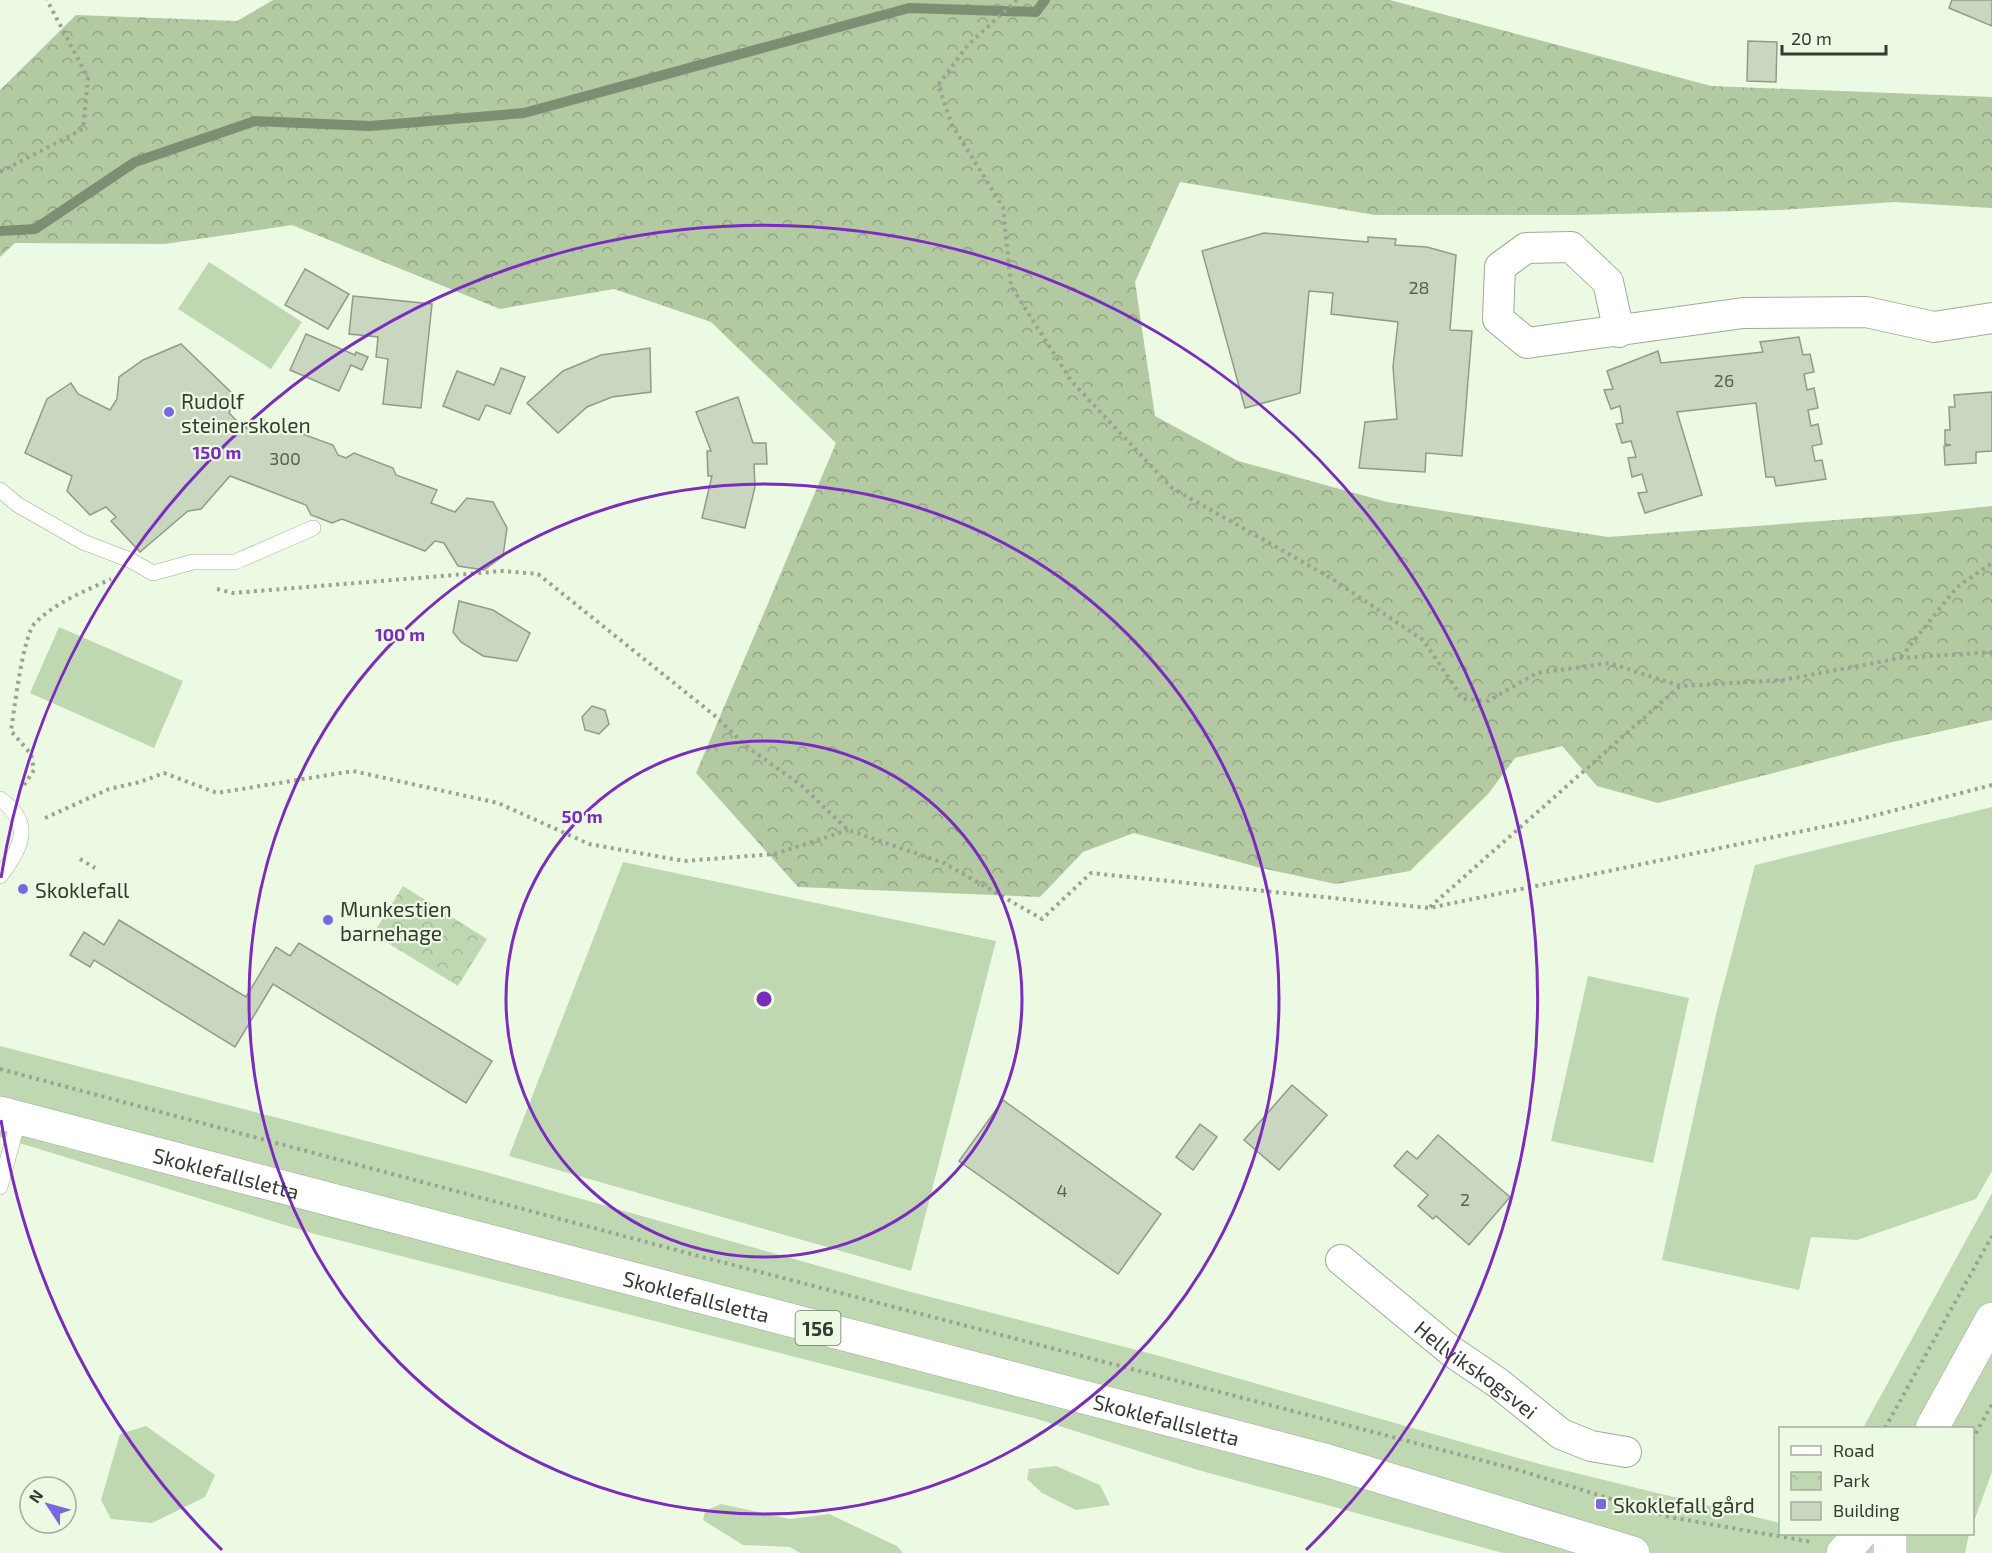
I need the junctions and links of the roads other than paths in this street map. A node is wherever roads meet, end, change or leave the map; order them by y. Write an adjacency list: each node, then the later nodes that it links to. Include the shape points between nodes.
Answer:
1 (1992, 318): 2 (street, via 1934,327 1866,312 1743,313)
2 (1619, 332)
3 (0, 490): 4 (lane, via 18,505 83,542 153,573 192,562 235,562)
4 (313, 528)
5 (5, 802): 6 (lane, via 18,814 23,828 20,844)
6 (0, 876)
7 (9, 1115): 8 (lane); 15 (main road, Skoklefallsletta / 156, via 1328,1461)
8 (0, 1187)
9 (1341, 1260): 12 (street, Hellvikskogsvei, via 1451,1351 1561,1434 1591,1446)
10 (1987, 1339): 11 (main road)
11 (1933, 1427)
12 (1626, 1452)
13 (1858, 1535): 16 (main road)
14 (1890, 1535): 17 (main road)
15 (1633, 1553)
16 (1843, 1553)
17 (1890, 1553)

